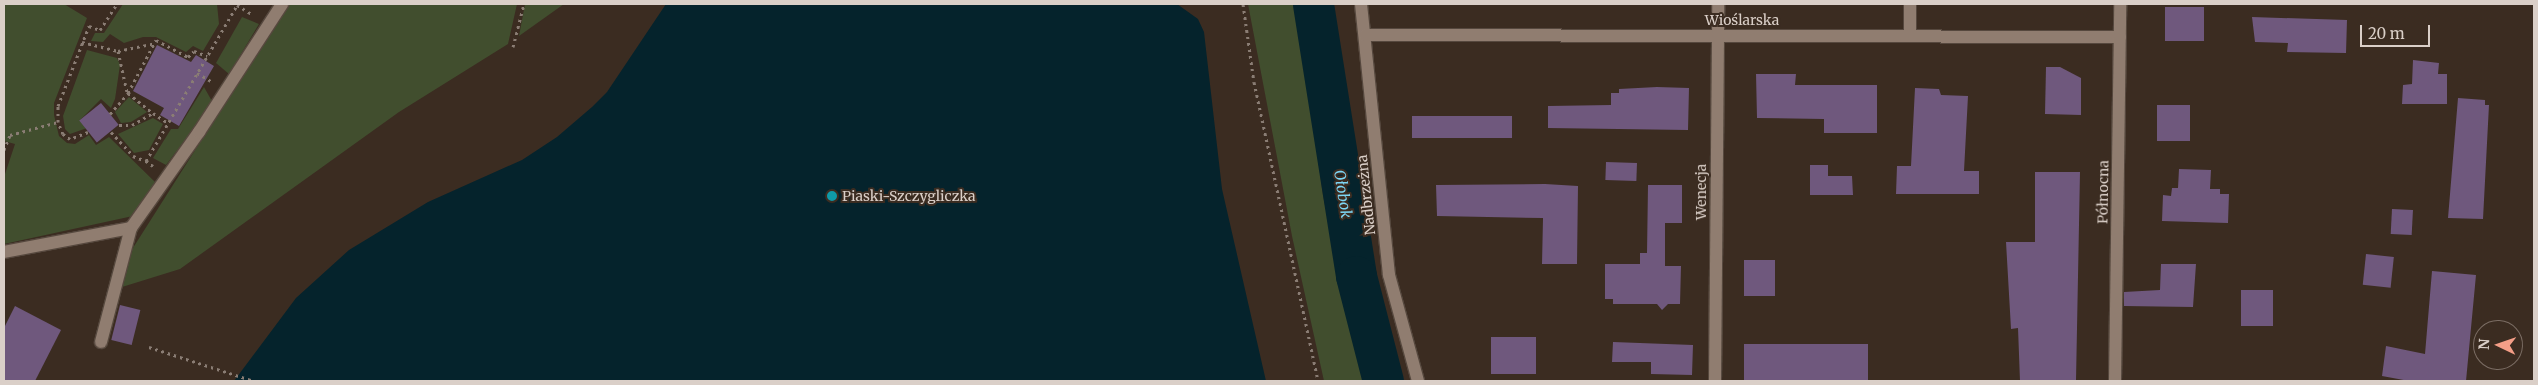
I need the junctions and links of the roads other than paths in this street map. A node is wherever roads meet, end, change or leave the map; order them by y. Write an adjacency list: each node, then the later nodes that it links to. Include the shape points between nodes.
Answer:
1 (282, 4): 10 (street)
2 (1361, 4): 6 (street, Nadbrzeżna)
3 (1718, 4): 7 (street, Wenecja)
4 (1910, 4): 8 (street)
5 (2120, 4): 9 (street, Północna)
6 (1365, 35): 7 (street, Wioślarska); 13 (street, Nadbrzeżna, via 1389,275)
7 (1718, 35): 8 (street, Wioślarska); 14 (street, Wenecja)
8 (1910, 36): 9 (street, Wioślarska)
9 (2120, 38): 15 (street, Północna)
10 (131, 228): 11 (street); 12 (street)
11 (4, 252)
12 (101, 342)
13 (1418, 381)
14 (1715, 381)
15 (2115, 381)

